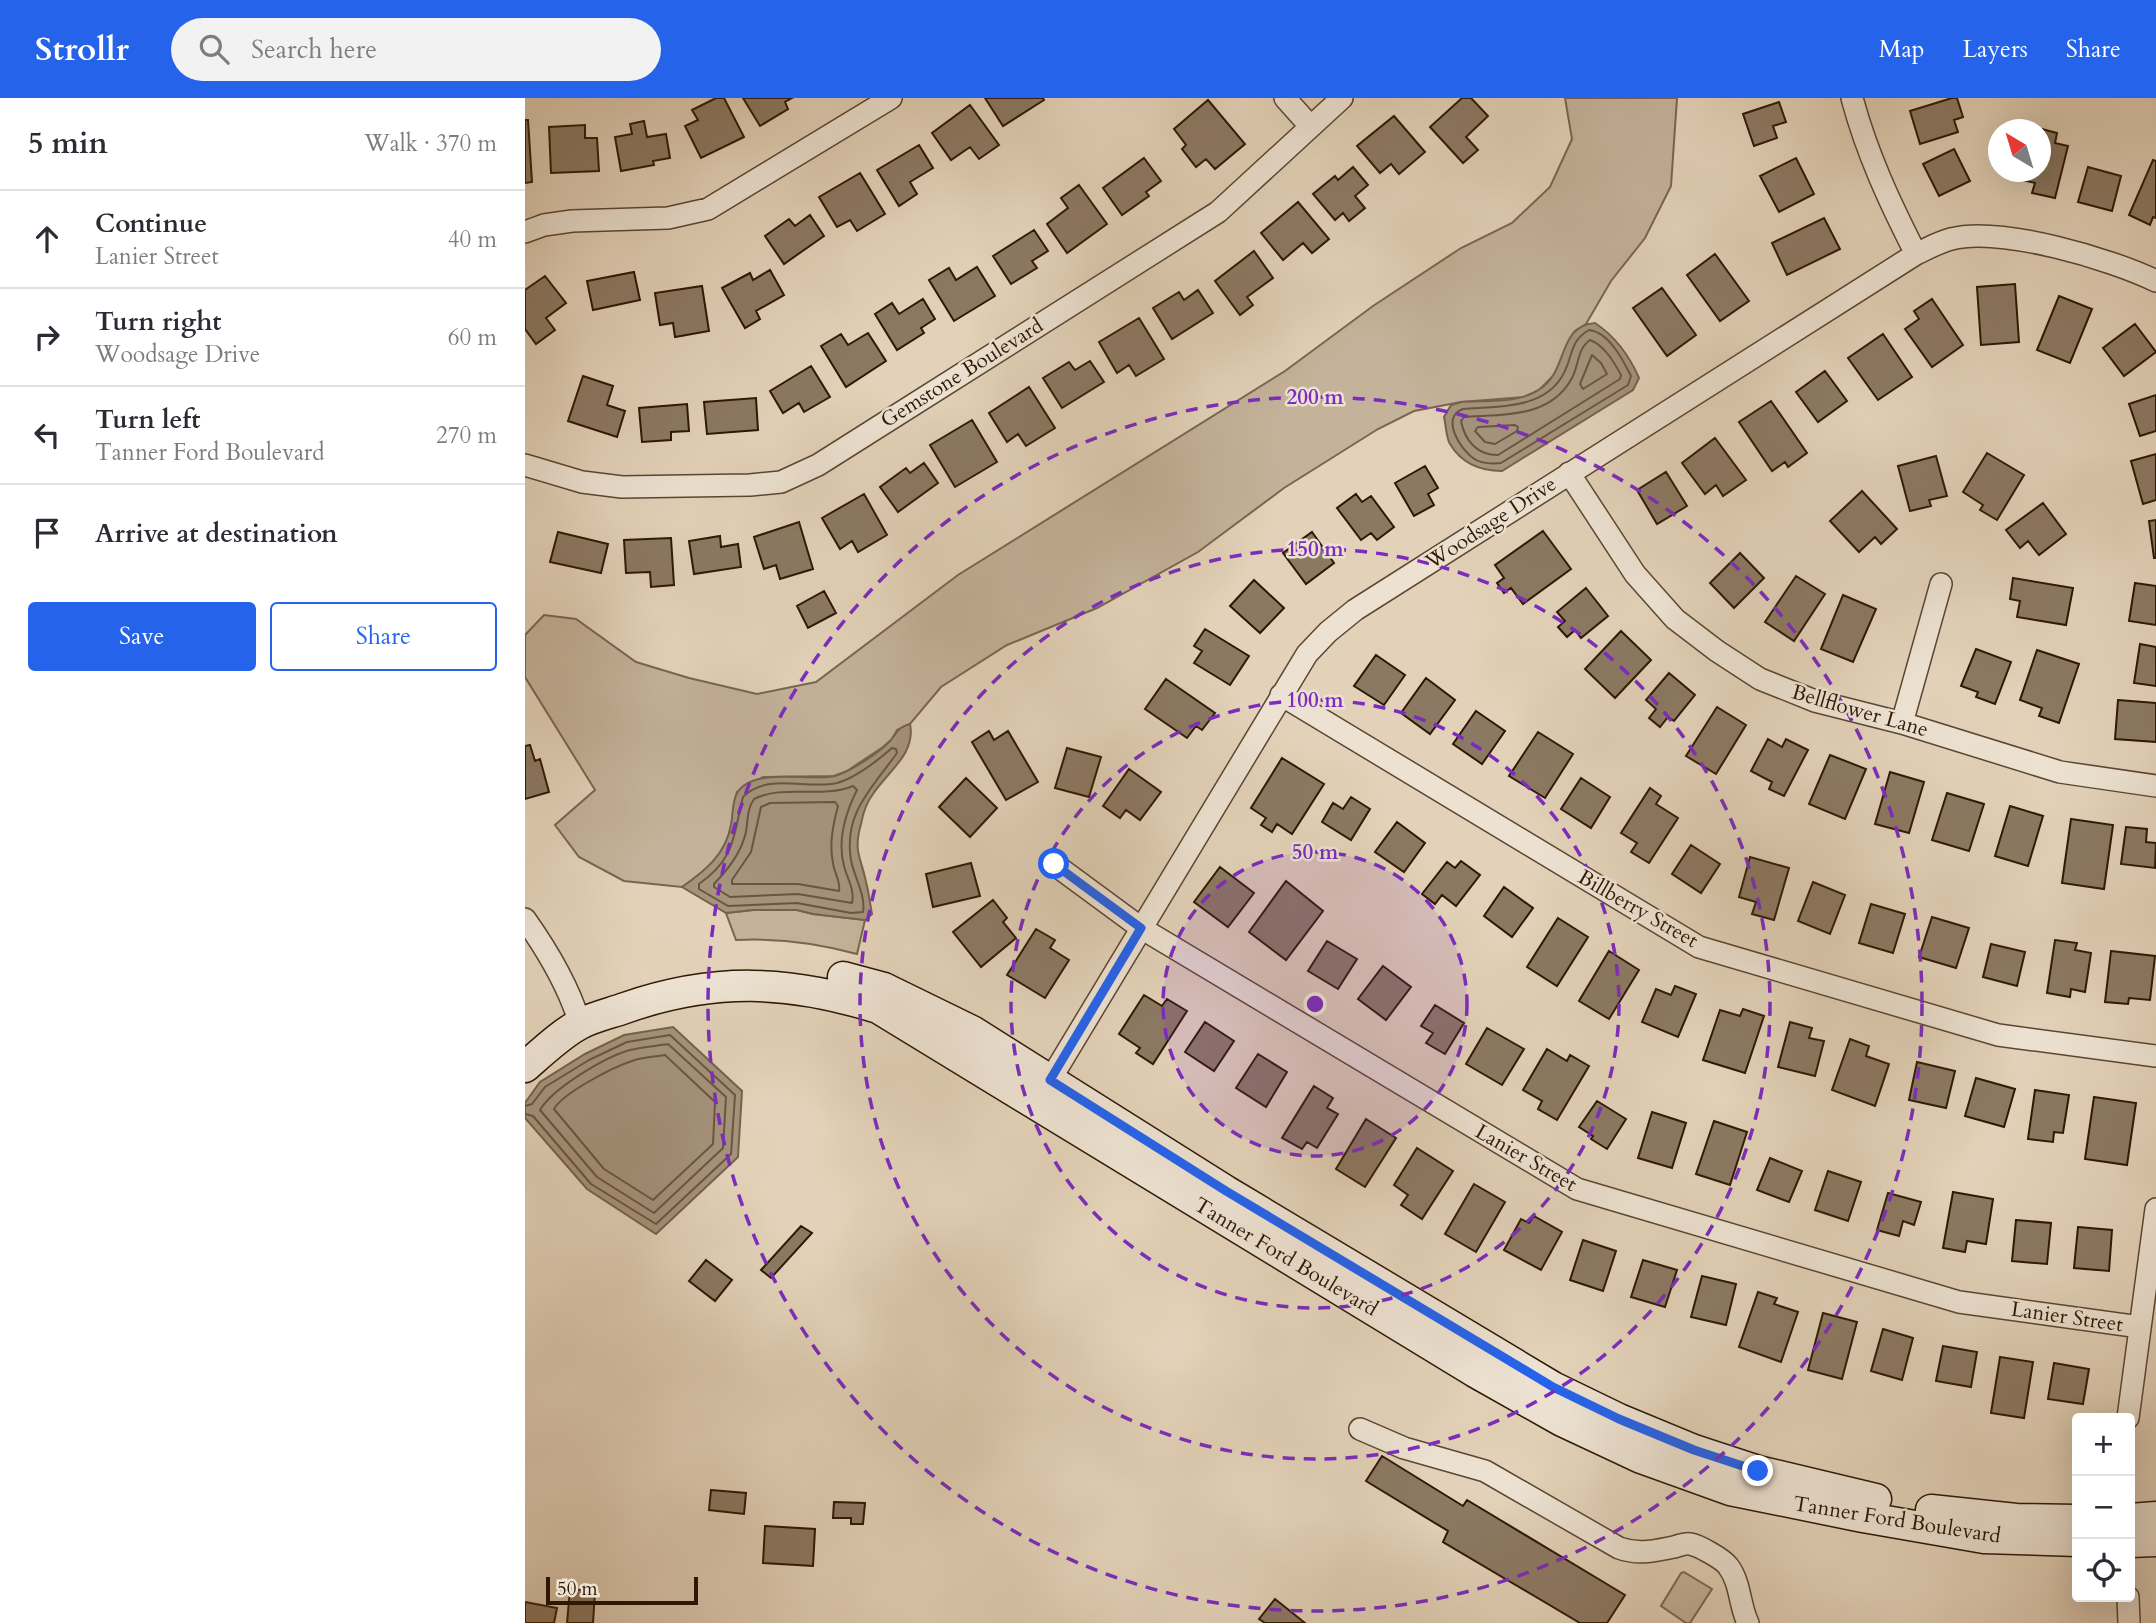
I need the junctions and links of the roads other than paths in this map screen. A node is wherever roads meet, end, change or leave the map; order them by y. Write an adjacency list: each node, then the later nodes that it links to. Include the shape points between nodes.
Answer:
1 (891, 98): 6 (street, via 708,209 668,218 572,221)
2 (1285, 98): 5 (street)
3 (1342, 98): 5 (street, Gemstone Boulevard)
4 (1852, 98): 7 (street, via 1887,198)
5 (1310, 126): 9 (street, Gemstone Boulevard, via 1218,212 817,465 781,482 622,487 582,482)
6 (525, 232)
7 (1916, 254): 8 (street, Woodsage Drive, via 1951,239 1987,235 2128,268); 10 (street, Woodsage Drive)
8 (2156, 281)
9 (525, 465)
10 (1569, 473): 12 (street, Woodsage Drive, via 1355,610 1307,654); 13 (street, Bellflower Lane, via 1635,574 1675,619 1717,651 1761,679 1815,701)
11 (1941, 584): 13 (street)
12 (1281, 695): 17 (street, Woodsage Drive); 20 (street, Billberry Street, via 1699,947 1998,1035)
13 (1902, 723): 14 (street, Bellflower Lane, via 2060,772)
14 (2156, 786)
15 (1054, 864): 17 (street, Lanier Street)
16 (525, 919): 18 (street)
17 (1141, 928): 22 (street, Woodsage Drive); 24 (street, Lanier Street, via 1577,1189 1959,1302)
18 (577, 1015): 19 (street, Tanner Ford Boulevard); 21 (street, Tanner Ford Boulevard); 22 (street, Tanner Ford Boulevard, via 617,992 674,976 745,966 831,975 884,988 972,1031)
19 (525, 1041)
20 (2156, 1056)
21 (525, 1067)
22 (1043, 1092): 29 (street, Tanner Ford Boulevard, via 1226,1191 1553,1387 1619,1419 1758,1471 1921,1509 2016,1520); 30 (street, Tanner Ford Boulevard, via 1475,1372 1641,1458 1730,1490 1863,1517 1984,1538)
23 (2156, 1209): 24 (street)
24 (2140, 1327): 25 (street)
25 (2129, 1413)
26 (1360, 1429): 34 (street, via 1404,1448 1485,1471 1633,1553 1690,1544 1710,1553 1727,1564)
27 (2156, 1517): 28 (street)
28 (2135, 1519)
29 (2072, 1520)
30 (2072, 1541)
31 (2156, 1541): 32 (street)
32 (2135, 1542)
33 (2128, 1602): 35 (street)
34 (1748, 1623)
35 (2129, 1623)

